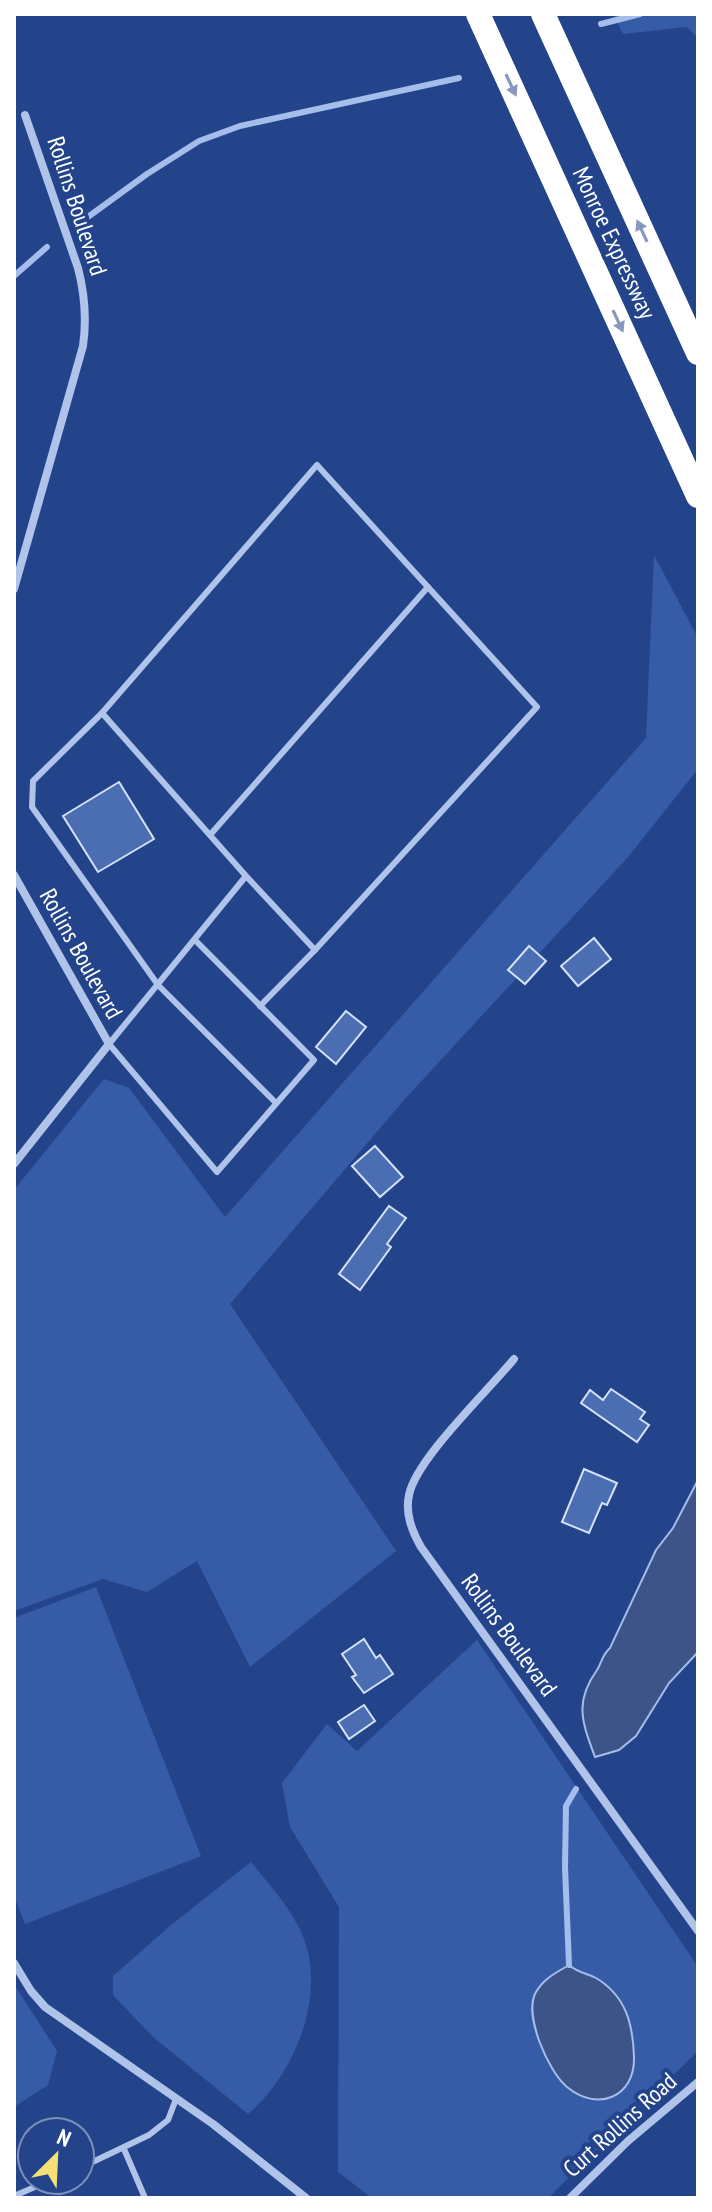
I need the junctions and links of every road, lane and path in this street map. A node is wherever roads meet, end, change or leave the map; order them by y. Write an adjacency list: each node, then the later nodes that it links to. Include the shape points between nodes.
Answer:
1 (478, 14): 5 (highway, Monroe Expressway, one-way to 5)
2 (543, 14): 4 (highway, Monroe Expressway, one-way to 2)
3 (25, 115): 7 (street, Rollins Boulevard, via 78,268 86,327)
4 (698, 353)
5 (698, 496)
6 (428, 587): 8 (lane, via 317,465); 9 (lane); 13 (lane, via 537,707)
7 (14, 589)
8 (102, 713): 9 (lane); 14 (lane, via 33,781 32,807)
9 (210, 835): 11 (lane)
10 (14, 875): 16 (street, Rollins Boulevard)
11 (246, 876): 12 (lane); 13 (lane)
12 (195, 940): 14 (lane); 15 (lane)
13 (315, 950): 15 (lane)
14 (158, 985): 16 (lane); 17 (lane)
15 (260, 1006): 17 (lane, via 314,1060)
16 (109, 1044): 17 (lane, via 217,1172); 18 (street, Rollins Boulevard)
17 (276, 1103)
18 (14, 1164)
19 (514, 1359): 20 (street, Rollins Boulevard, via 421,1467 408,1497 412,1531)
20 (698, 1931)
21 (14, 1963): 23 (street, via 45,2007)
22 (698, 2082): 28 (street, Curt Rollins Road)
23 (176, 2099): 24 (lane, via 168,2120); 27 (street)
24 (124, 2149): 25 (lane); 26 (lane)
25 (96, 2161)
26 (145, 2198)
27 (306, 2198)
28 (570, 2198)

